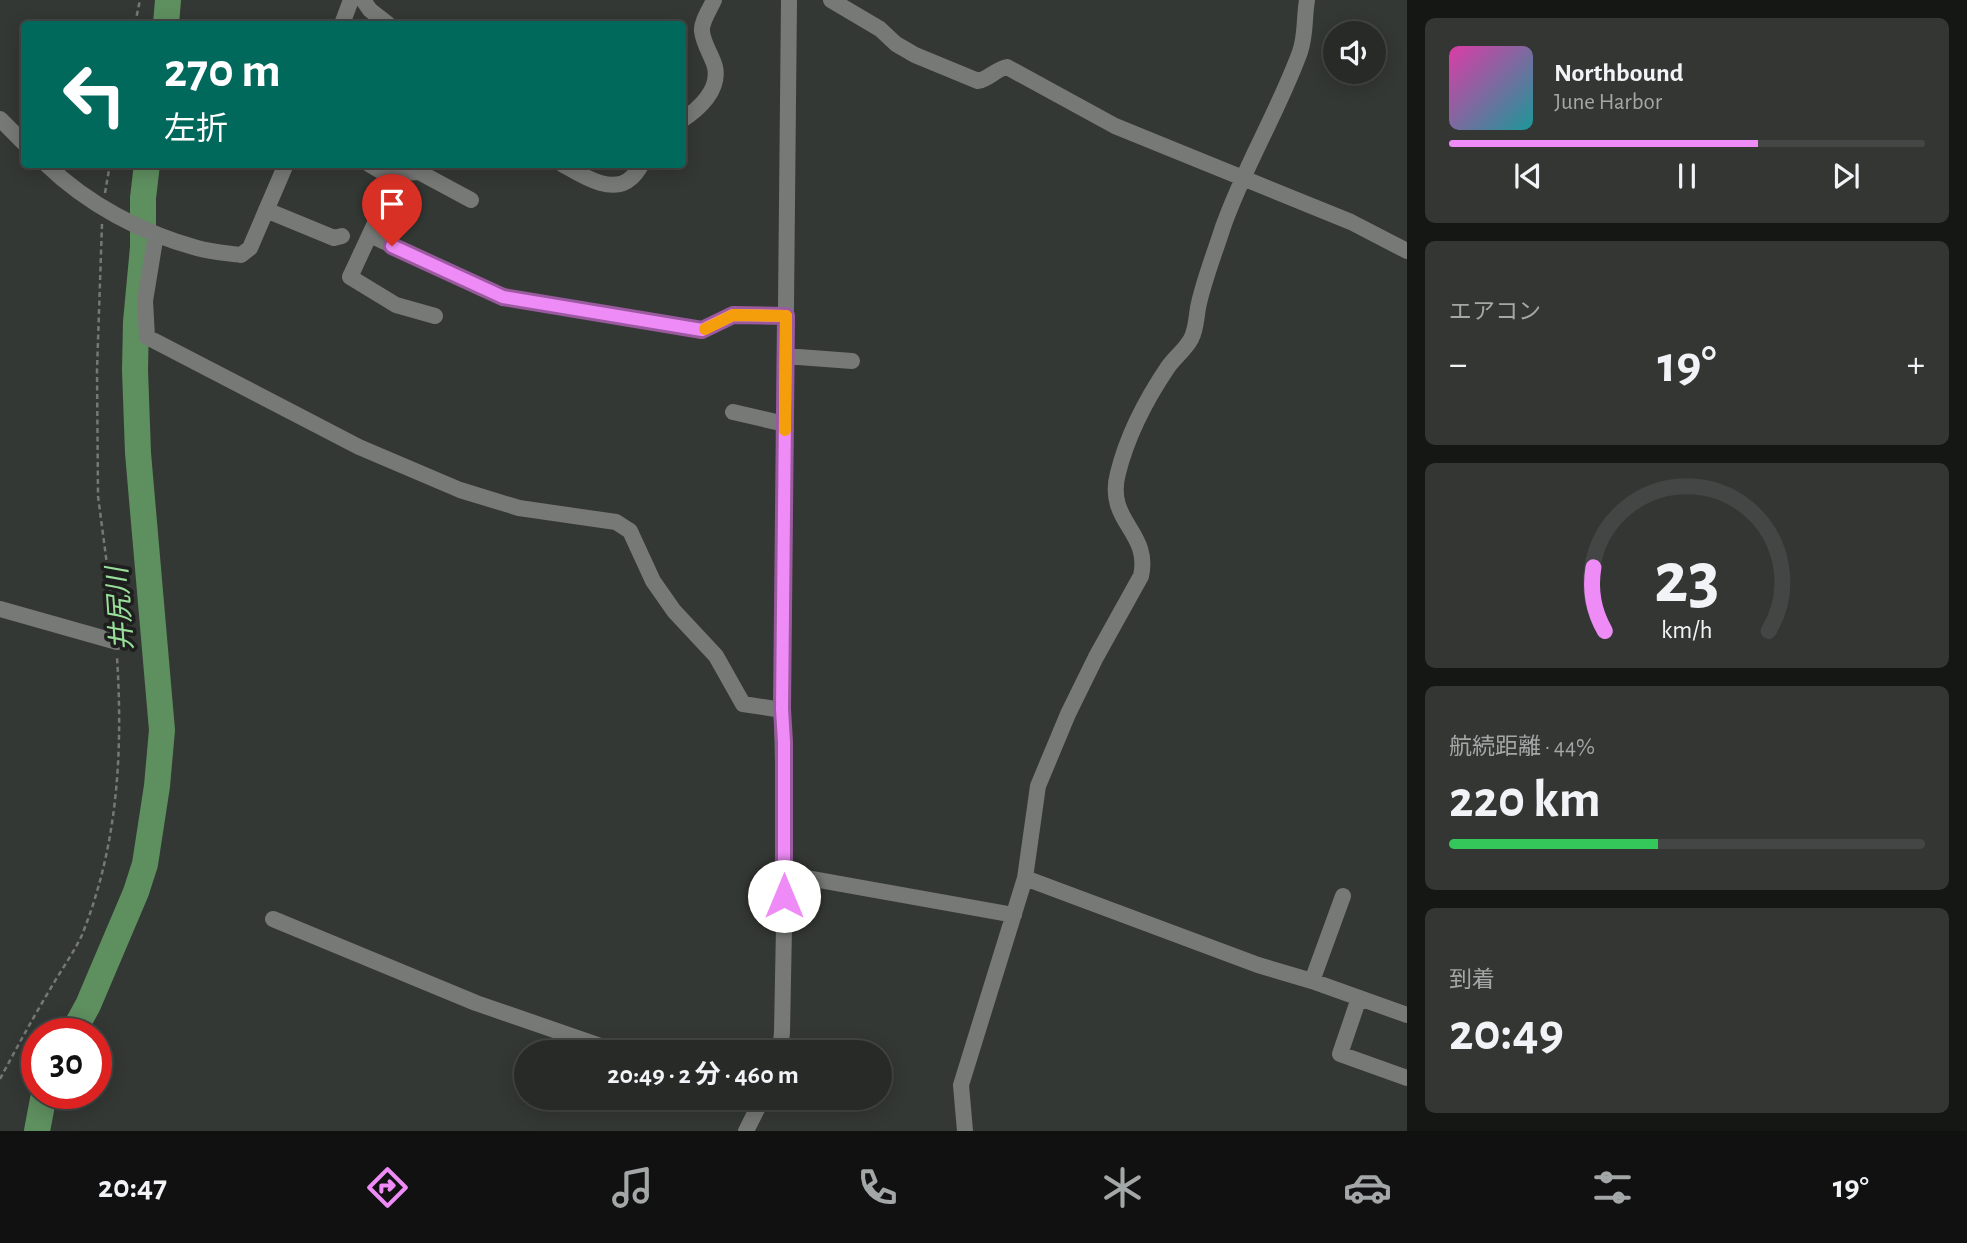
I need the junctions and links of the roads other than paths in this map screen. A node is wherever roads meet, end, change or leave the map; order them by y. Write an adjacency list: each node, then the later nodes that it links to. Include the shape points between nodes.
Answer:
1 (351, 0): 7 (street)
2 (363, 0): 8 (street)
3 (714, 0): 9 (street, via 701,28 715,67 714,85 701,107)
4 (789, 0): 25 (street)
5 (831, 0): 18 (street, via 915,55 978,81 1007,67 1115,126)
6 (1307, 0): 18 (street, via 1300,51)
7 (343, 21)
8 (384, 21)
9 (686, 117)
10 (0, 119): 11 (street)
11 (21, 140)
12 (50, 168): 21 (street, via 102,208)
13 (284, 168): 20 (street)
14 (376, 168): 17 (street)
15 (570, 168): 16 (street, via 597,182 615,185 630,180)
16 (639, 168)
17 (391, 177): 19 (street, via 419,172); 22 (street)
18 (1242, 178): 24 (street, via 1351,222); 35 (street, via 1208,271 1192,338 1168,366 1146,404 1117,474 1116,502 1143,552 1141,576 1096,656 1038,786)
19 (471, 200)
20 (266, 210): 21 (street, via 250,248 241,255 199,249); 23 (street, via 334,238)
21 (154, 233): 33 (street, via 145,301 147,337 359,447 460,490 519,508 616,522 631,531 653,581 716,656 743,704)
22 (370, 235): 25 (street, via 503,297 702,330 733,315); 26 (street, via 350,277 396,306)
23 (342, 236)
24 (1407, 251)
25 (786, 316): 27 (street)
26 (435, 317)
27 (785, 356): 28 (street); 30 (street)
28 (852, 361)
29 (733, 412): 30 (street)
30 (785, 425): 33 (street)
31 (0, 609): 32 (street)
32 (117, 642)
33 (782, 709): 34 (street)
34 (785, 874): 37 (street); 43 (street)
35 (1025, 878): 37 (street); 39 (street)
36 (1342, 896): 39 (street)
37 (1014, 915): 47 (street, via 961,1084)
38 (273, 919): 42 (street, via 476,1003)
39 (1312, 981): 40 (street)
40 (1359, 998): 41 (street); 44 (street, via 1340,1054)
41 (1407, 1015)
42 (583, 1040)
43 (781, 1040)
44 (1407, 1078)
45 (758, 1110): 46 (street)
46 (747, 1131)
47 (965, 1131)

